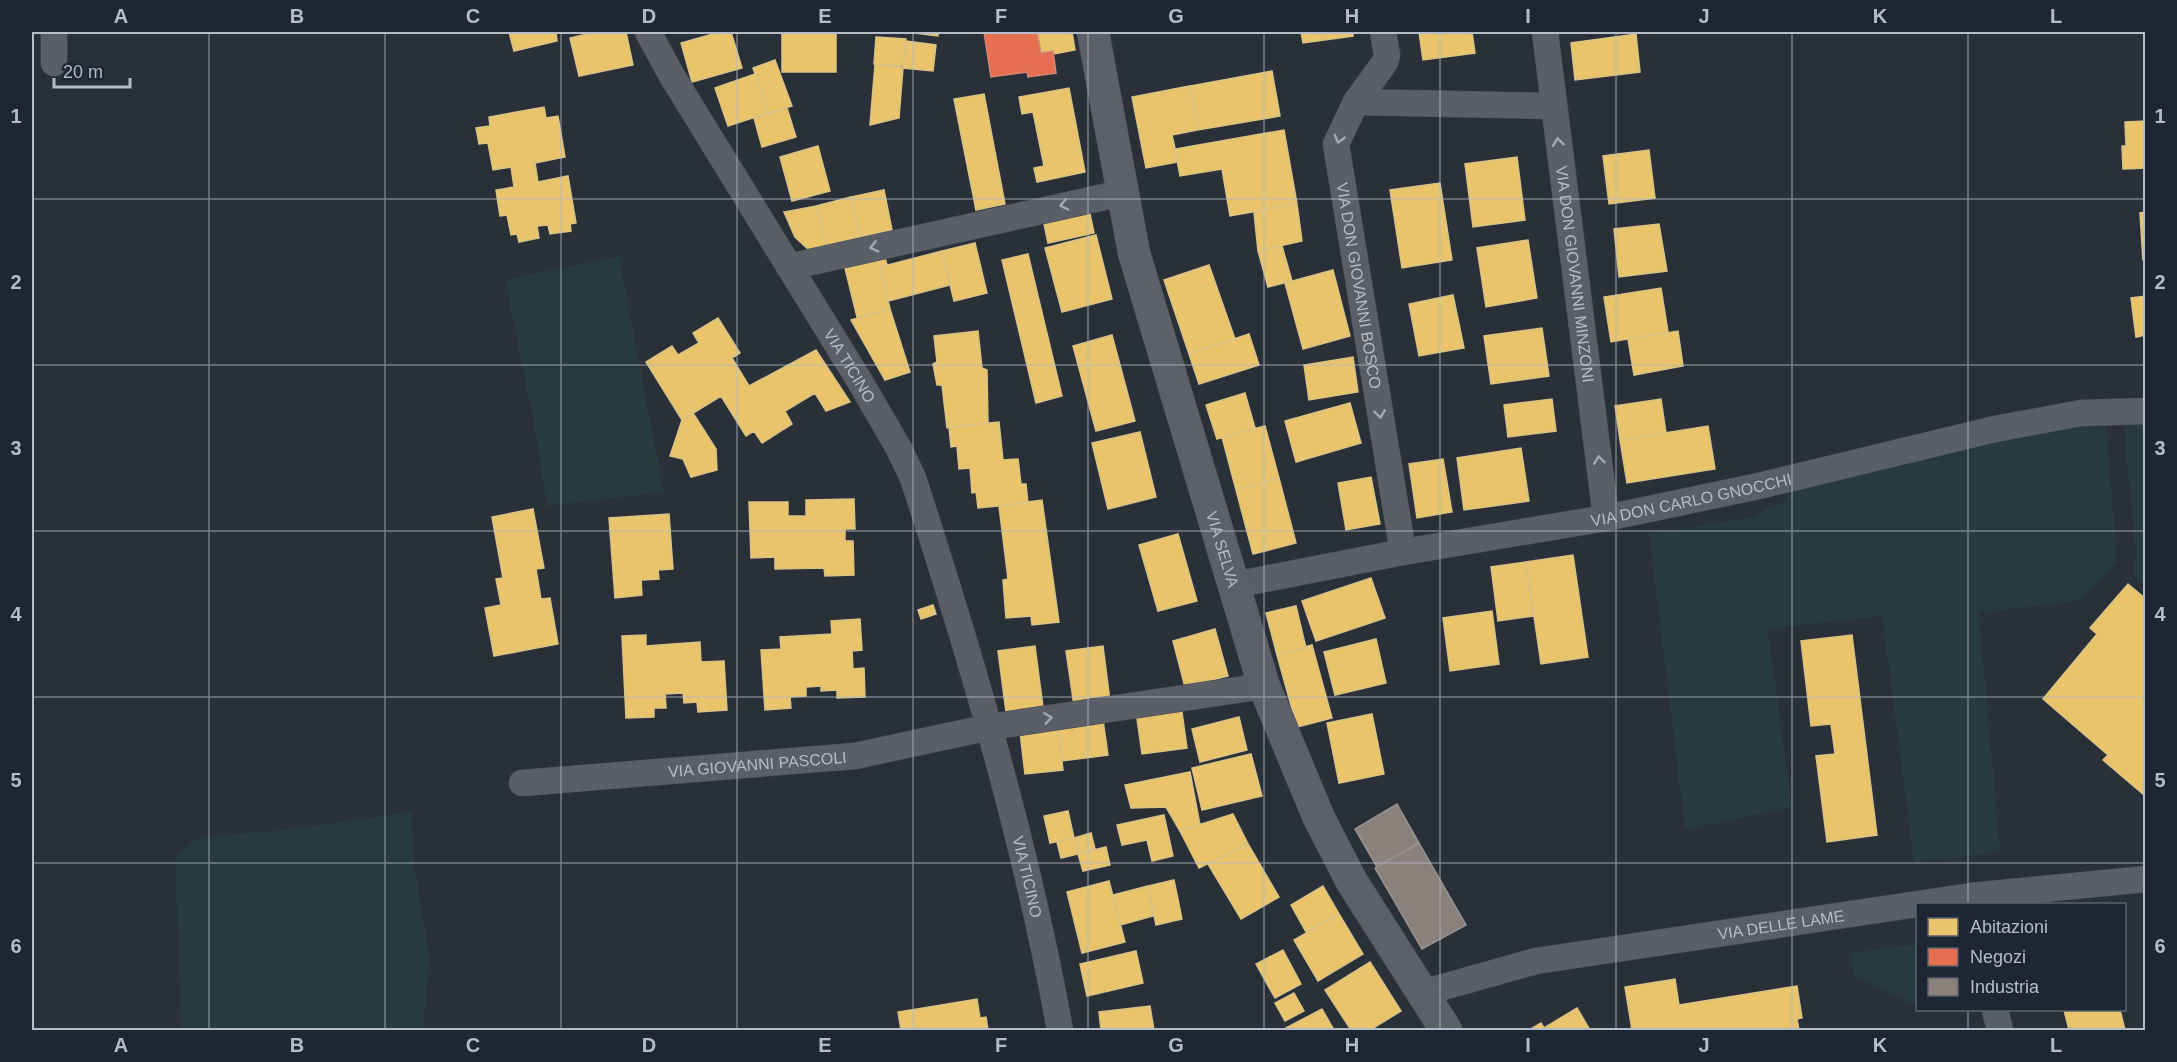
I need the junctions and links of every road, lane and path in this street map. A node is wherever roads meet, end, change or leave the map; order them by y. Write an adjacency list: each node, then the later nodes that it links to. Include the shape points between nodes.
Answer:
1 (54, 32): 6 (street)
2 (648, 32): 10 (street, VIA TICINO)
3 (1092, 32): 9 (main road, VIA SELVA)
4 (1383, 32): 7 (street, VIA DON GIOVANNI BOSCO, via 1385,62)
5 (1545, 32): 8 (street, VIA DON GIOVANNI MINZONI)
6 (54, 63)
7 (1356, 102): 8 (street); 13 (street, VIA DON GIOVANNI BOSCO, one-way to 13, via 1336,144)
8 (1554, 106): 12 (street, VIA DON GIOVANNI MINZONI, one-way to 8)
9 (1122, 193): 10 (street, one-way to 10); 14 (main road, VIA SELVA, via 1149,307)
10 (789, 267): 16 (street, VIA TICINO, via 862,385 913,478)
11 (2145, 411): 12 (street, VIA DON CARLO GNOCCHI, via 2081,413 1995,429)
12 (1606, 518): 13 (street, VIA DON CARLO GNOCCHI)
13 (1403, 552): 14 (street, VIA DON CARLO GNOCCHI)
14 (1234, 585): 15 (main road, VIA SELVA)
15 (1264, 686): 16 (street, one-way to 15); 22 (main road, VIA SELVA, via 1319,818 1352,882)
16 (990, 727): 17 (street, VIA GIOVANNI PASCOLI, via 855,756); 24 (street, VIA TICINO, via 1046,952)
17 (522, 783)
18 (2145, 879): 19 (street, VIA DELLE LAME)
19 (1972, 900): 20 (street, VIA DELLE LAME)
20 (1951, 903)
21 (1916, 908): 22 (street, VIA DELLE LAME, via 1536,961)
22 (1422, 993): 25 (main road, VIA SELVA)
23 (1995, 1011): 26 (street)
24 (1060, 1030)
25 (1446, 1030)
26 (2000, 1030)

